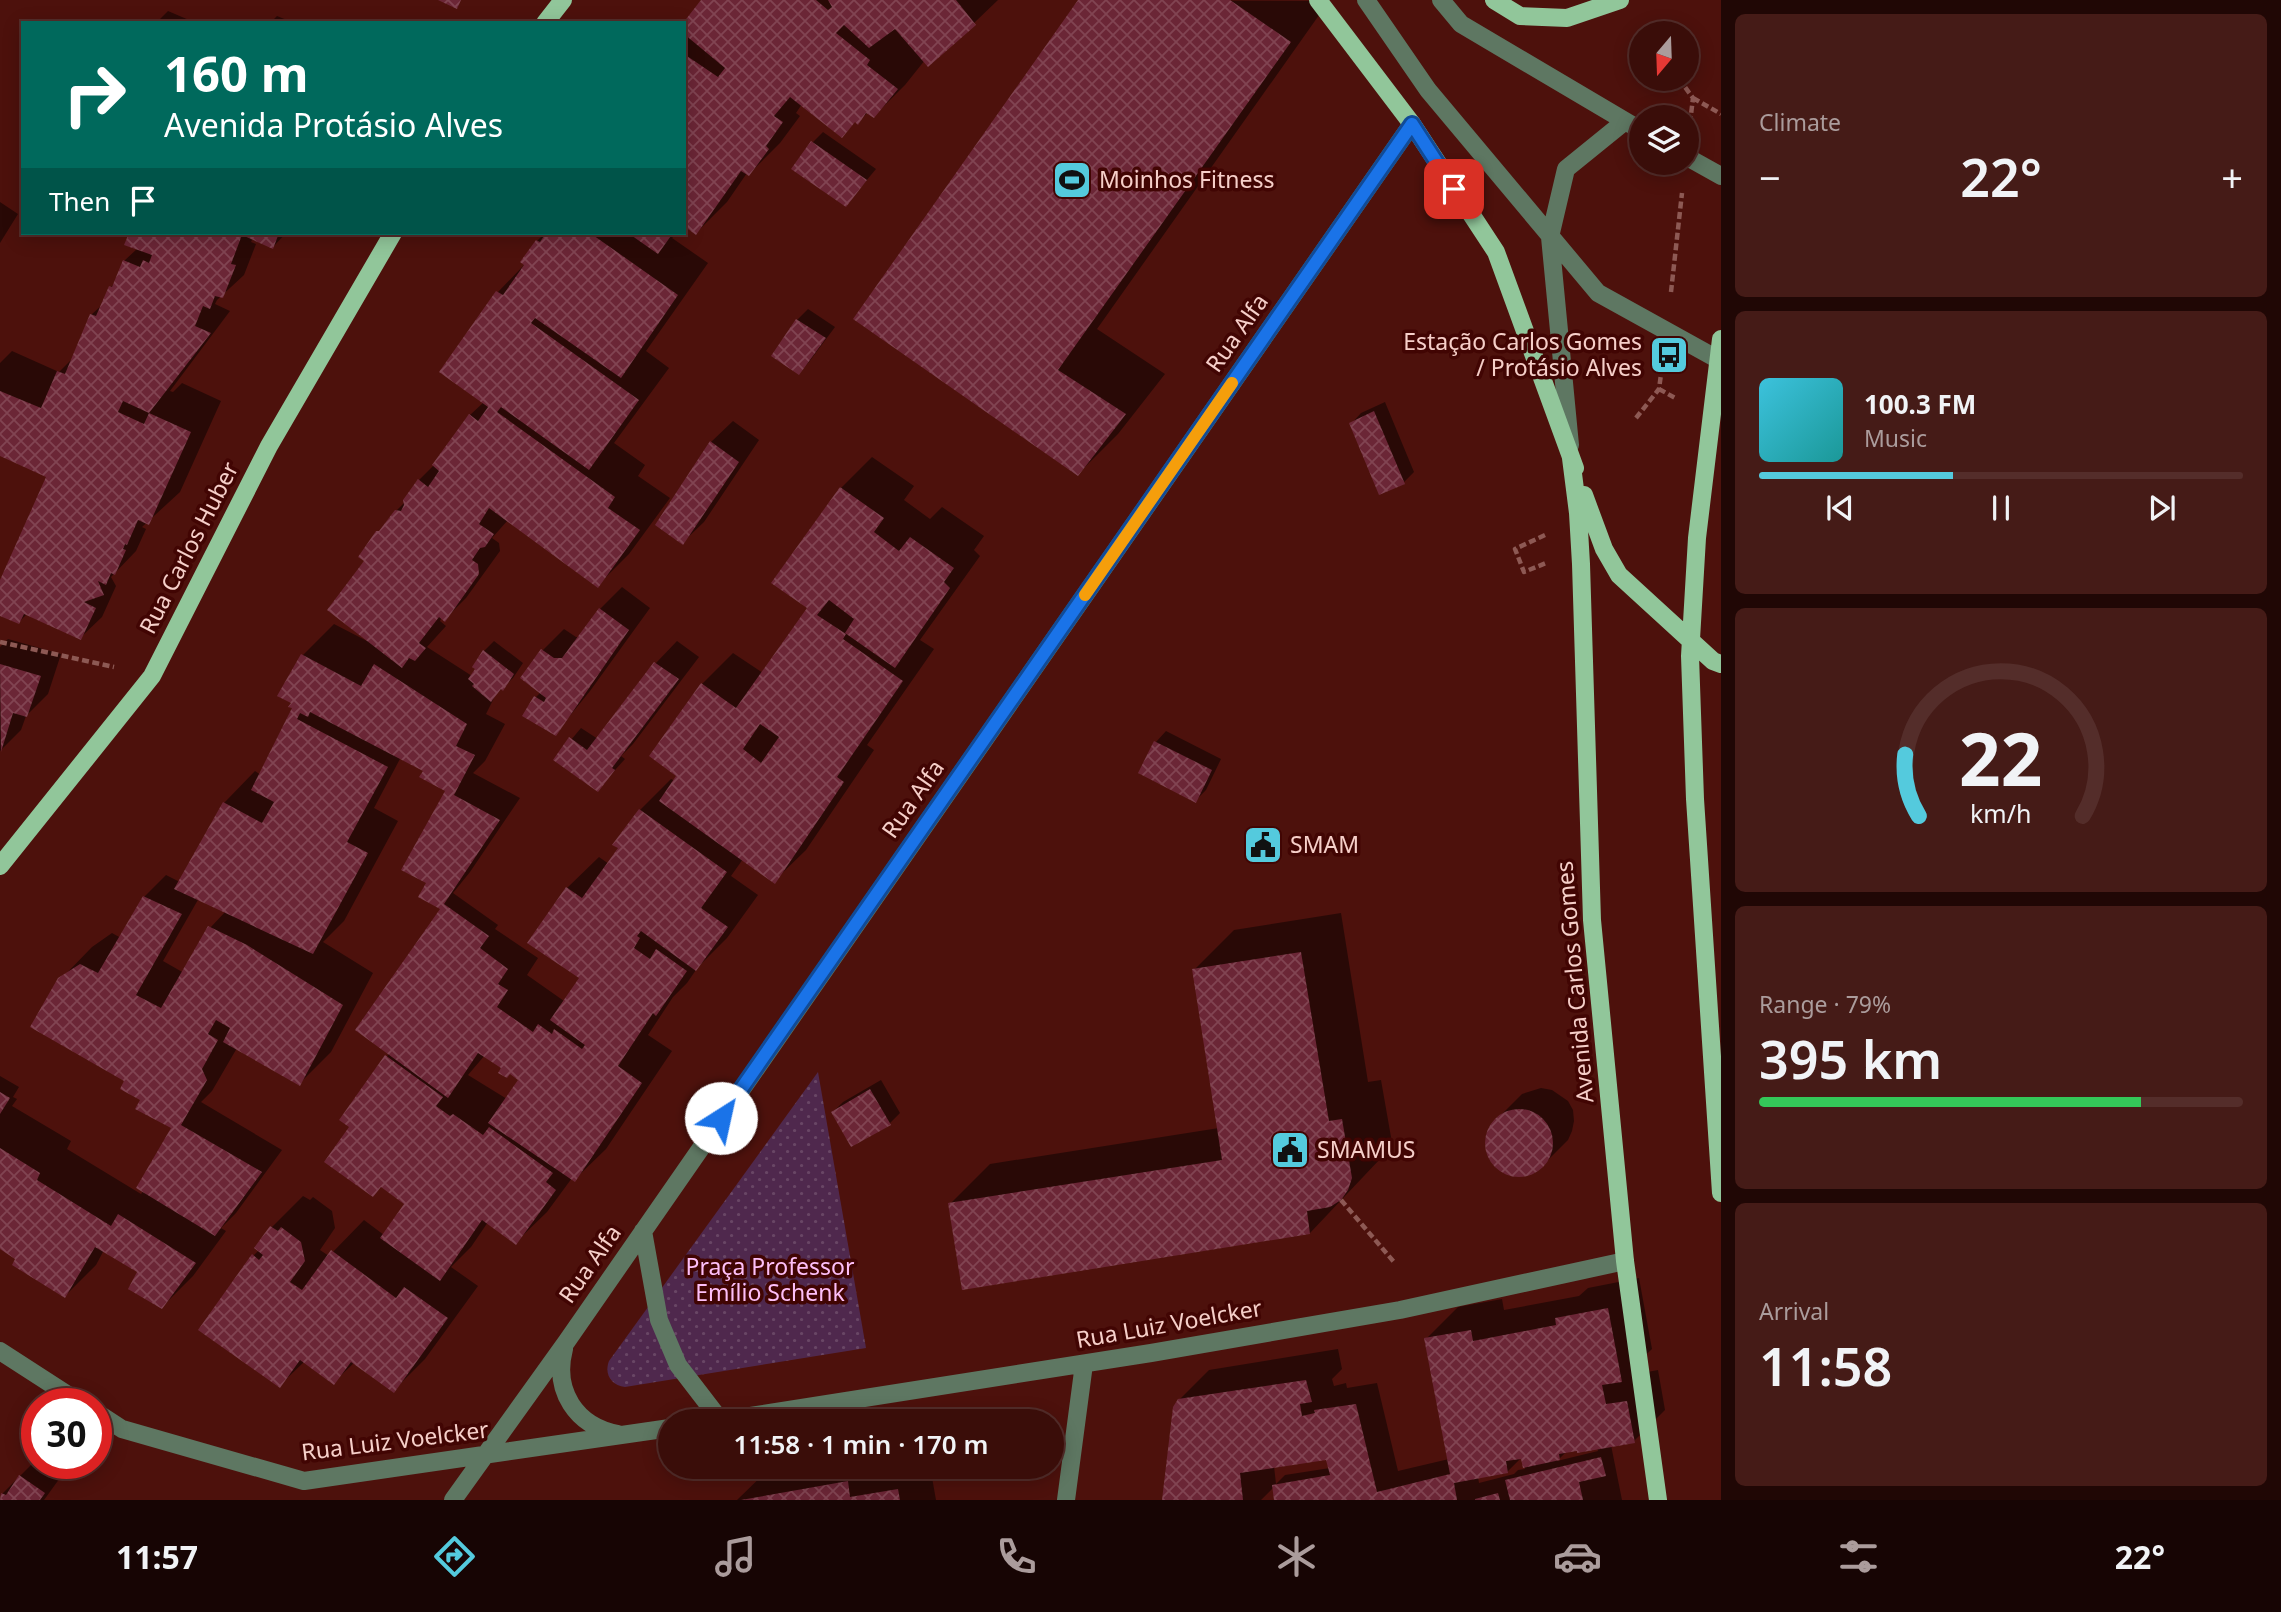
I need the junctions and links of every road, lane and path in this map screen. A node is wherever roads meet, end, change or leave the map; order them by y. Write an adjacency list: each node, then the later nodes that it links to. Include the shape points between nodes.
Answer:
1 (563, 0): 8 (main road)
2 (1318, 0): 14 (main road)
3 (1353, 0): 9 (street)
4 (1366, 0): 9 (street)
5 (1443, 0): 15 (street, via 1461,24)
6 (1494, 0): 7 (main road, via 1520,16 1567,18)
7 (1620, 0)
8 (547, 21)
9 (1428, 90): 20 (street)
10 (1688, 91): 11 (path)
11 (1693, 98): 12 (path); 13 (path)
12 (1692, 105)
13 (1721, 114)
14 (1412, 124): 25 (main road, via 1496,252); 34 (street, Rua Alfa)
15 (1629, 125)
16 (1629, 130): 20 (street, via 1566,169)
17 (1699, 164): 18 (street)
18 (1721, 176)
19 (392, 235): 31 (main road, Rua Carlos Huber, via 269,446 152,676)
20 (1550, 237): 22 (street, via 1598,293); 25 (street)
21 (1721, 339): 32 (main road, via 1697,538 1690,656)
22 (1721, 361)
23 (1659, 389): 24 (path)
24 (1677, 398)
25 (1571, 458): 29 (main road, via 1619,575); 35 (main road, Avenida Carlos Gomes, via 1580,551 1591,920)
26 (1515, 549): 27 (path, via 1524,572)
27 (1546, 563)
28 (0, 642): 30 (path)
29 (1721, 664)
30 (106, 665)
31 (0, 866)
32 (1721, 1193)
33 (1341, 1200): 36 (path)
34 (643, 1231): 37 (street, Rua Alfa); 41 (street, via 659,1320 678,1365)
35 (1625, 1261): 39 (street, Rua Luiz Voelcker, via 1400,1310); 49 (main road, Avenida Carlos Gomes)
36 (1394, 1262)
37 (566, 1341): 45 (street, Rua Luiz Voelcker, via 562,1384 570,1404 584,1420 603,1431); 46 (street, Rua Alfa)
38 (0, 1351): 40 (street)
39 (1084, 1364): 42 (street, Rua Luiz Voelcker); 48 (street)
40 (57, 1388)
41 (711, 1409)
42 (797, 1409)
43 (112, 1422): 46 (street, Rua Luiz Voelcker, via 304,1481)
44 (658, 1430): 45 (street, Rua Luiz Voelcker)
45 (625, 1435): 46 (street, Rua Luiz Voelcker)
46 (486, 1456): 47 (street, Rua Alfa)
47 (453, 1500)
48 (1066, 1500)
49 (1658, 1500)

